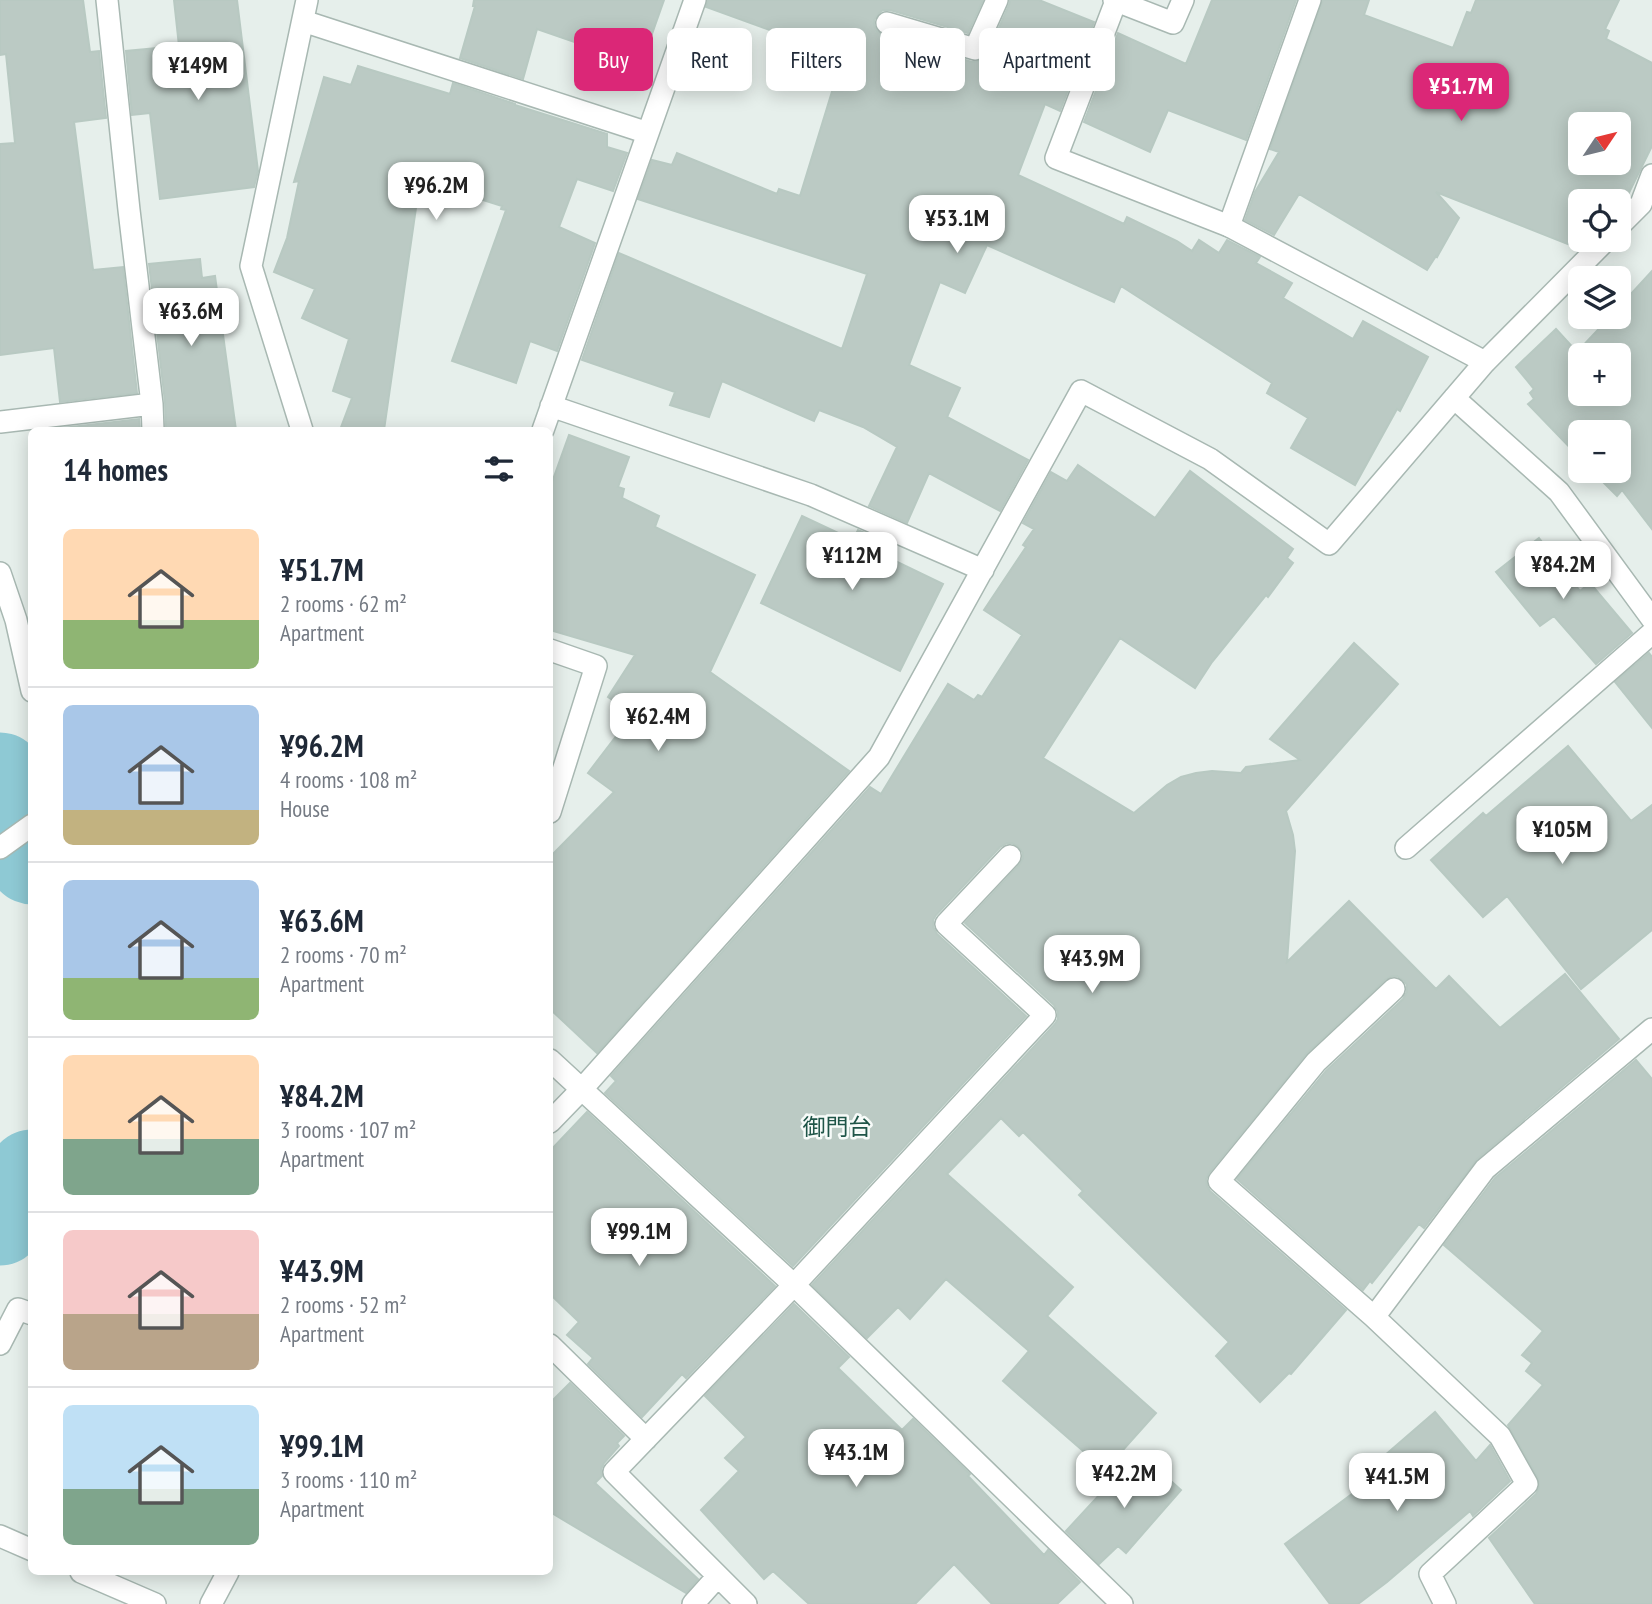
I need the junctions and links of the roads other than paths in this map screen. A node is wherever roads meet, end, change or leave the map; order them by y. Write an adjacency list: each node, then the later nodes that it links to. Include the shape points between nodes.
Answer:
1 (107, 0): 16 (street)
2 (695, 0): 9 (street)
3 (997, 0): 8 (street, via 975,49)
4 (1115, 0): 5 (street, via 1173,23); 12 (street, via 1056,158)
5 (1183, 0)
6 (1310, 0): 12 (street)
7 (305, 10): 9 (street); 20 (street, via 251,266)
8 (887, 23)
9 (648, 133): 17 (street)
10 (1652, 175): 11 (street, via 1641,204)
11 (1631, 214)
12 (1229, 226): 14 (street)
13 (1594, 252): 14 (street)
14 (1485, 362): 15 (street)
15 (1454, 398): 22 (street, via 1329,544 1210,460 1081,391); 24 (street, via 1559,492)
16 (152, 404): 18 (street); 19 (street)
17 (551, 406): 21 (street); 22 (street, via 811,495)
18 (0, 422)
19 (153, 427)
20 (301, 427)
21 (543, 427)
22 (983, 570): 36 (street, via 879,757)
23 (0, 573): 27 (street)
24 (1652, 619)
25 (1652, 633): 31 (street)
26 (553, 651): 28 (street, via 596,666)
27 (28, 673)
28 (553, 802)
29 (28, 828): 30 (street)
30 (0, 848)
31 (1406, 848)
32 (1010, 856): 38 (street, via 946,924 1045,1015)
33 (1394, 989): 40 (street, via 1316,1062 1219,1181)
34 (1652, 1029): 40 (street, via 1485,1169)
35 (553, 1063): 36 (street)
36 (581, 1090): 37 (street); 38 (street)
37 (553, 1119)
38 (794, 1285): 43 (street); 53 (street)
39 (28, 1313): 41 (street, via 18,1309)
40 (1374, 1317): 54 (street, via 1500,1436 1527,1485 1430,1574)
41 (0, 1344)
42 (553, 1348): 43 (street)
43 (646, 1439): 48 (street, via 614,1472)
44 (0, 1536): 45 (street)
45 (28, 1548)
46 (88, 1575): 49 (street)
47 (226, 1575): 50 (street)
48 (718, 1576): 51 (street); 52 (street)
49 (155, 1604)
50 (211, 1604)
51 (693, 1604)
52 (746, 1604)
53 (1122, 1604)
54 (1445, 1604)

